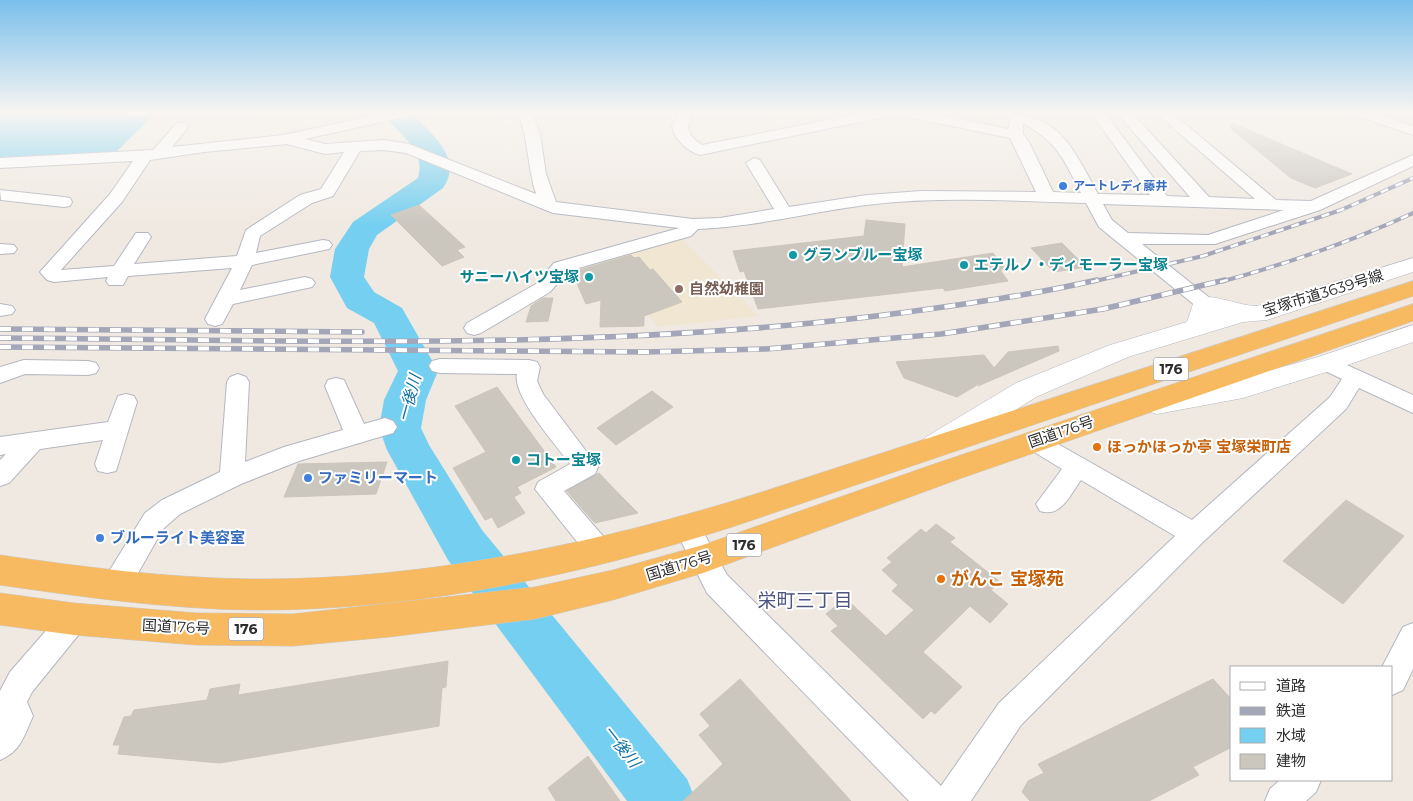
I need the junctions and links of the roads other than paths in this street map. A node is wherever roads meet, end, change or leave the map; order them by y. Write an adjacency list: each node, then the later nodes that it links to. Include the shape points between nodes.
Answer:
1 (156, 150): 11 (street)
2 (190, 150): 11 (street)
3 (352, 150): 30 (street, via 326,192 306,199 252,234)
4 (409, 150): 21 (street)
5 (537, 150): 21 (street, via 537,170)
6 (1025, 150): 17 (street)
7 (1066, 150): 18 (street)
8 (1125, 150): 20 (street)
9 (1157, 150): 22 (street)
10 (1207, 150): 23 (street)
11 (151, 155): 14 (street); 32 (street, via 49,272 54,276)
12 (1413, 160): 24 (street)
13 (0, 163): 14 (street)
14 (18, 163): 16 (street)
15 (754, 163): 25 (street)
16 (1, 196): 19 (street)
17 (1047, 197): 18 (street); 25 (street, via 896,197)
18 (1090, 198): 20 (street); 28 (street, via 1105,223)
19 (64, 202)
20 (1163, 202): 22 (street)
21 (548, 204): 26 (street, via 559,209)
22 (1205, 204): 23 (street)
23 (1272, 205): 24 (street)
24 (1314, 206): 28 (street, via 1209,240)
25 (785, 214): 26 (street)
26 (693, 224): 39 (street, via 685,232 561,267 544,288)
27 (142, 238): 32 (street)
28 (1125, 238): 37 (street)
29 (323, 245): 30 (street)
30 (245, 261): 32 (street); 35 (street)
31 (1413, 265): 37 (street, 宝塚市道3639号線, via 1258,314)
32 (117, 279)
33 (306, 283): 35 (street)
34 (1413, 288): 57 (highway, 国道176号 / 176)
35 (226, 299): 38 (street)
36 (1413, 312): 50 (highway, 国道176号 / 176)
37 (1200, 316): 57 (street, 宝塚市道3639号線, via 1026,390)
38 (215, 319)
39 (474, 328)
40 (1413, 333): 41 (street)
41 (1327, 363): 45 (street); 50 (street, via 1243,388)
42 (440, 366): 65 (street, via 529,366 526,381 533,397 586,467 548,489)
43 (88, 368): 44 (street, via 24,368)
44 (0, 375)
45 (1356, 378): 49 (street); 64 (street, via 1338,403)
46 (238, 382): 61 (street)
47 (336, 386): 53 (street)
48 (126, 402): 52 (street)
49 (1413, 404)
50 (1121, 411): 55 (highway, 国道176号 / 176)
51 (385, 427): 53 (street)
52 (118, 430): 54 (street); 58 (street)
53 (356, 434): 61 (street)
54 (34, 440): 56 (street); 60 (street)
55 (1034, 441): 59 (street); 66 (highway, 国道176号 / 176)
56 (0, 446)
57 (928, 450): 63 (highway, 国道176号 / 176)
58 (108, 464)
59 (1078, 467): 62 (street); 64 (street)
60 (0, 476)
61 (232, 477): 68 (street, via 171,507 154,521)
62 (1049, 504)
63 (687, 527): 65 (highway, 国道176号 / 176); 66 (street)
64 (1194, 534): 76 (street, via 1010,714)
65 (599, 550): 68 (highway, 国道176号 / 176, via 470,576 334,592 212,595)
66 (703, 559): 70 (highway, 国道176号 / 176, via 535,603 293,630 196,629); 75 (street, via 717,584)
67 (0, 570): 68 (highway, 国道176号 / 176)
68 (115, 587)
69 (0, 609): 70 (highway, 国道176号 / 176)
70 (74, 619): 73 (street, via 21,682 11,702 17,716 9,734)
71 (1410, 650): 72 (street)
72 (1393, 678)
73 (0, 744)
74 (1303, 781): 77 (street)
75 (932, 801)
76 (952, 801)
77 (1282, 801)

